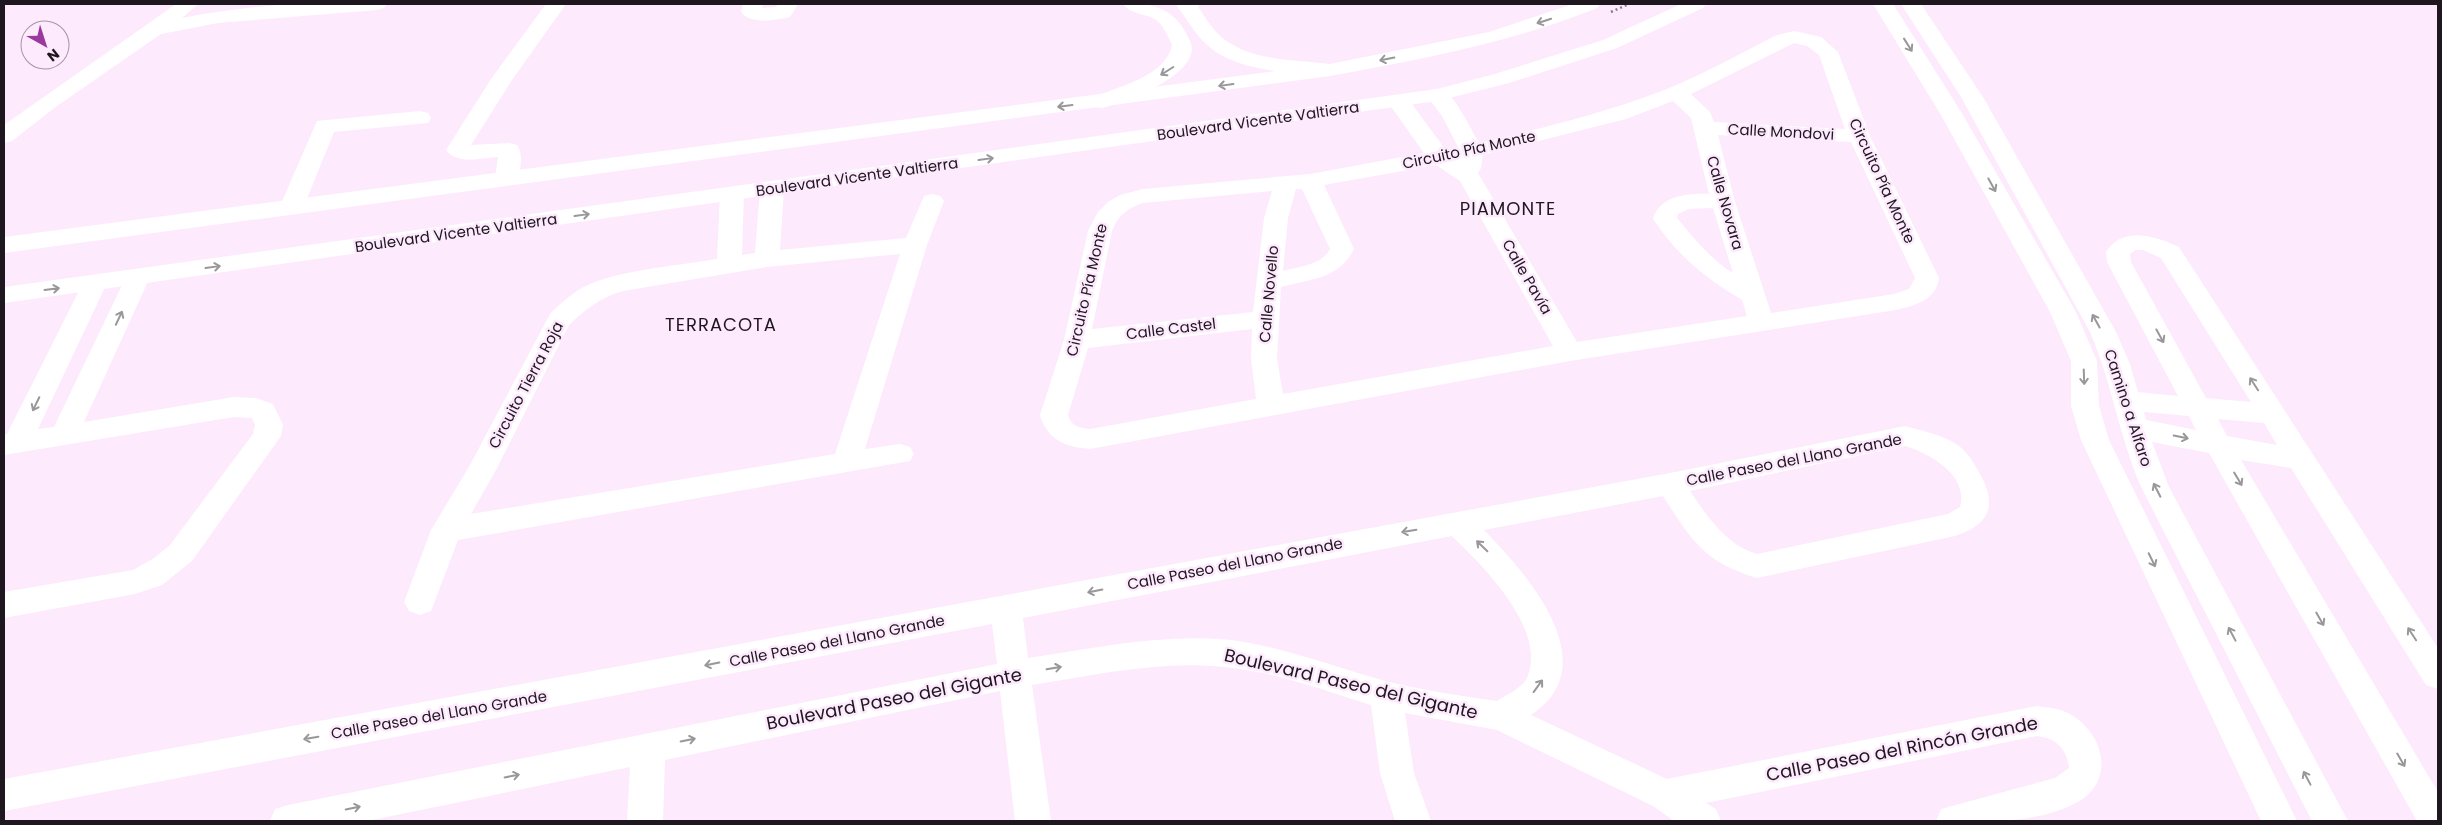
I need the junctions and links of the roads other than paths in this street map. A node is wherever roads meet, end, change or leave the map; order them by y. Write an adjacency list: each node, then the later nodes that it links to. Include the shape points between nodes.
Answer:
1 (188, 4): 13 (street)
2 (377, 4): 13 (street, via 218,17)
3 (556, 4): 28 (street, via 502,79 457,150 508,150)
4 (753, 4): 5 (street, via 751,12 756,14 783,13)
5 (788, 4)
6 (1133, 4): 12 (street)
7 (1590, 4): 14 (street, one-way to 14, via 1558,17 1465,44)
8 (1696, 4): 16 (street, Boulevard Vicente Valtierra, via 1610,44 1502,79)
9 (1883, 4): 19 (street, Camino a Alfaro, one-way to 19)
10 (1911, 4): 20 (street, Camino a Alfaro)
11 (1188, 5): 12 (street); 14 (street, via 1210,37 1238,56 1260,62)
12 (1162, 15): 18 (street, one-way to 18, via 1180,37 1183,48 1180,59 1174,67 1153,80)
13 (157, 28): 23 (street)
14 (1330, 70): 18 (street, one-way to 18)
15 (1676, 93): 22 (street, Calle Novara, via 1697,110); 24 (street, Circuito Pía Monte, via 1784,39 1808,39 1825,47 1831,58); 25 (street, Circuito Pía Monte, via 1618,114)
16 (1437, 95): 17 (street, Boulevard Vicente Valtierra); 25 (street)
17 (1398, 101): 26 (street, Calle Pavía); 30 (street, Boulevard Vicente Valtierra, one-way to 17)
18 (1102, 102): 28 (street, one-way to 28)
19 (1952, 115): 20 (street); 78 (street, Camino a Alfaro, one-way to 78, via 2063,312 2084,361 2085,406 2095,440)
20 (1982, 115): 48 (street, Camino a Alfaro, one-way to 20, via 2117,364 2102,332)
21 (420, 118): 34 (street, via 325,126)
22 (1704, 128): 24 (street, Calle Mondovi); 33 (street, Calle Novara)
23 (4, 136)
24 (1858, 136): 45 (street, Circuito Pía Monte, via 1927,278 1926,284 1918,295 1896,302)
25 (1472, 150): 26 (street, Circuito Pía Monte); 27 (street)
26 (1438, 156): 27 (street, Calle Pavía); 29 (street, Circuito Pía Monte)
27 (1469, 177): 47 (street, Calle Pavía)
28 (506, 178): 34 (street)
29 (1298, 182): 40 (street, Calle Novello, via 1276,218); 40 (street, via 1342,249 1337,259 1324,268); 46 (street, Circuito Pía Monte, via 1143,196 1118,204 1110,210 1100,231)
30 (772, 189): 31 (street, Boulevard Vicente Valtierra); 37 (street)
31 (732, 194): 38 (street); 39 (street, Boulevard Vicente Valtierra, one-way to 31)
32 (932, 200): 35 (street)
33 (1723, 202): 43 (street, Calle Novara); 43 (street, via 1696,200 1678,203 1667,211 1665,219 1688,248 1715,273)
34 (292, 206): 36 (street)
35 (916, 244): 37 (street, Circuito Tierra Roja); 58 (street)
36 (4, 245)
37 (767, 259): 38 (street, Circuito Tierra Roja)
38 (729, 266): 61 (street, Circuito Tierra Roja, via 623,283 600,289 579,301 559,320 482,470)
39 (138, 277): 41 (street, Boulevard Vicente Valtierra); 53 (street, one-way to 39)
40 (1270, 282): 44 (street, Calle Novello)
41 (95, 283): 42 (street, Boulevard Vicente Valtierra, one-way to 41); 54 (street, one-way to 54)
42 (4, 295)
43 (1752, 295): 45 (street, Calle Novara)
44 (1265, 319): 46 (street, Calle Castel); 49 (street, Calle Novello, via 1264,359)
45 (1761, 321): 47 (street, Circuito Pía Monte)
46 (1077, 340): 49 (street, Circuito Pía Monte, via 1054,415 1060,430 1069,435 1090,439)
47 (1570, 352): 49 (street, Circuito Pía Monte)
48 (2126, 402): 50 (street); 52 (street, Camino a Alfaro)
49 (1271, 405)
50 (2200, 408): 51 (street); 51 (street, one-way to 50, via 2170,253 2144,243 2130,242 2118,252 2119,262); 55 (street)
51 (2274, 414): 57 (street)
52 (2133, 428): 55 (street, one-way to 55); 79 (street, Camino a Alfaro, one-way to 52, via 2155,487 2140,454)
53 (63, 436): 54 (street); 63 (street, via 234,407 263,411 269,425 268,436 181,553 165,567 151,576 120,586)
54 (10, 444)
55 (2218, 445): 57 (street); 80 (street, one-way to 80)
56 (900, 454): 58 (street)
57 (2300, 458): 66 (street, one-way to 57)
58 (847, 462): 61 (street)
59 (1670, 484): 59 (street, Calle Paseo del Llano Grande, via 1906,436 1933,444 1952,456 1975,495 1975,509 1955,524 1757,566 1733,558 1708,540); 60 (street, Calle Paseo del Llano Grande)
60 (1457, 523): 64 (street, Calle Paseo del Llano Grande, one-way to 64); 68 (street, one-way to 60, via 1527,699 1542,684 1548,661 1544,636 1530,608 1510,580 1488,552)
61 (446, 530): 62 (street, Circuito Tierra Roja)
62 (420, 602)
63 (4, 605)
64 (1006, 609): 65 (street); 70 (street, Calle Paseo del Llano Grande, one-way to 70)
65 (1015, 674): 67 (street, Boulevard Paseo del Gigante, one-way to 67, via 1138,655 1232,654 1286,665); 69 (street, Boulevard Paseo del Gigante, one-way to 65); 74 (street)
66 (2438, 675)
67 (1386, 695): 68 (street, Boulevard Paseo del Gigante); 75 (street, via 1397,773)
68 (1501, 716): 71 (street)
69 (648, 748): 72 (street, Boulevard Paseo del Gigante, one-way to 69); 73 (street)
70 (4, 795)
71 (1665, 795): 76 (street); 77 (street, Calle Paseo del Rincón Grande, via 2037,721 2053,722 2073,736 2087,762 2085,773 2078,782 2063,792)
72 (288, 821)
73 (645, 821)
74 (1033, 821)
75 (1413, 821)
76 (1703, 821)
77 (1954, 821)
78 (2279, 821)
79 (2330, 821)
80 (2436, 821)

